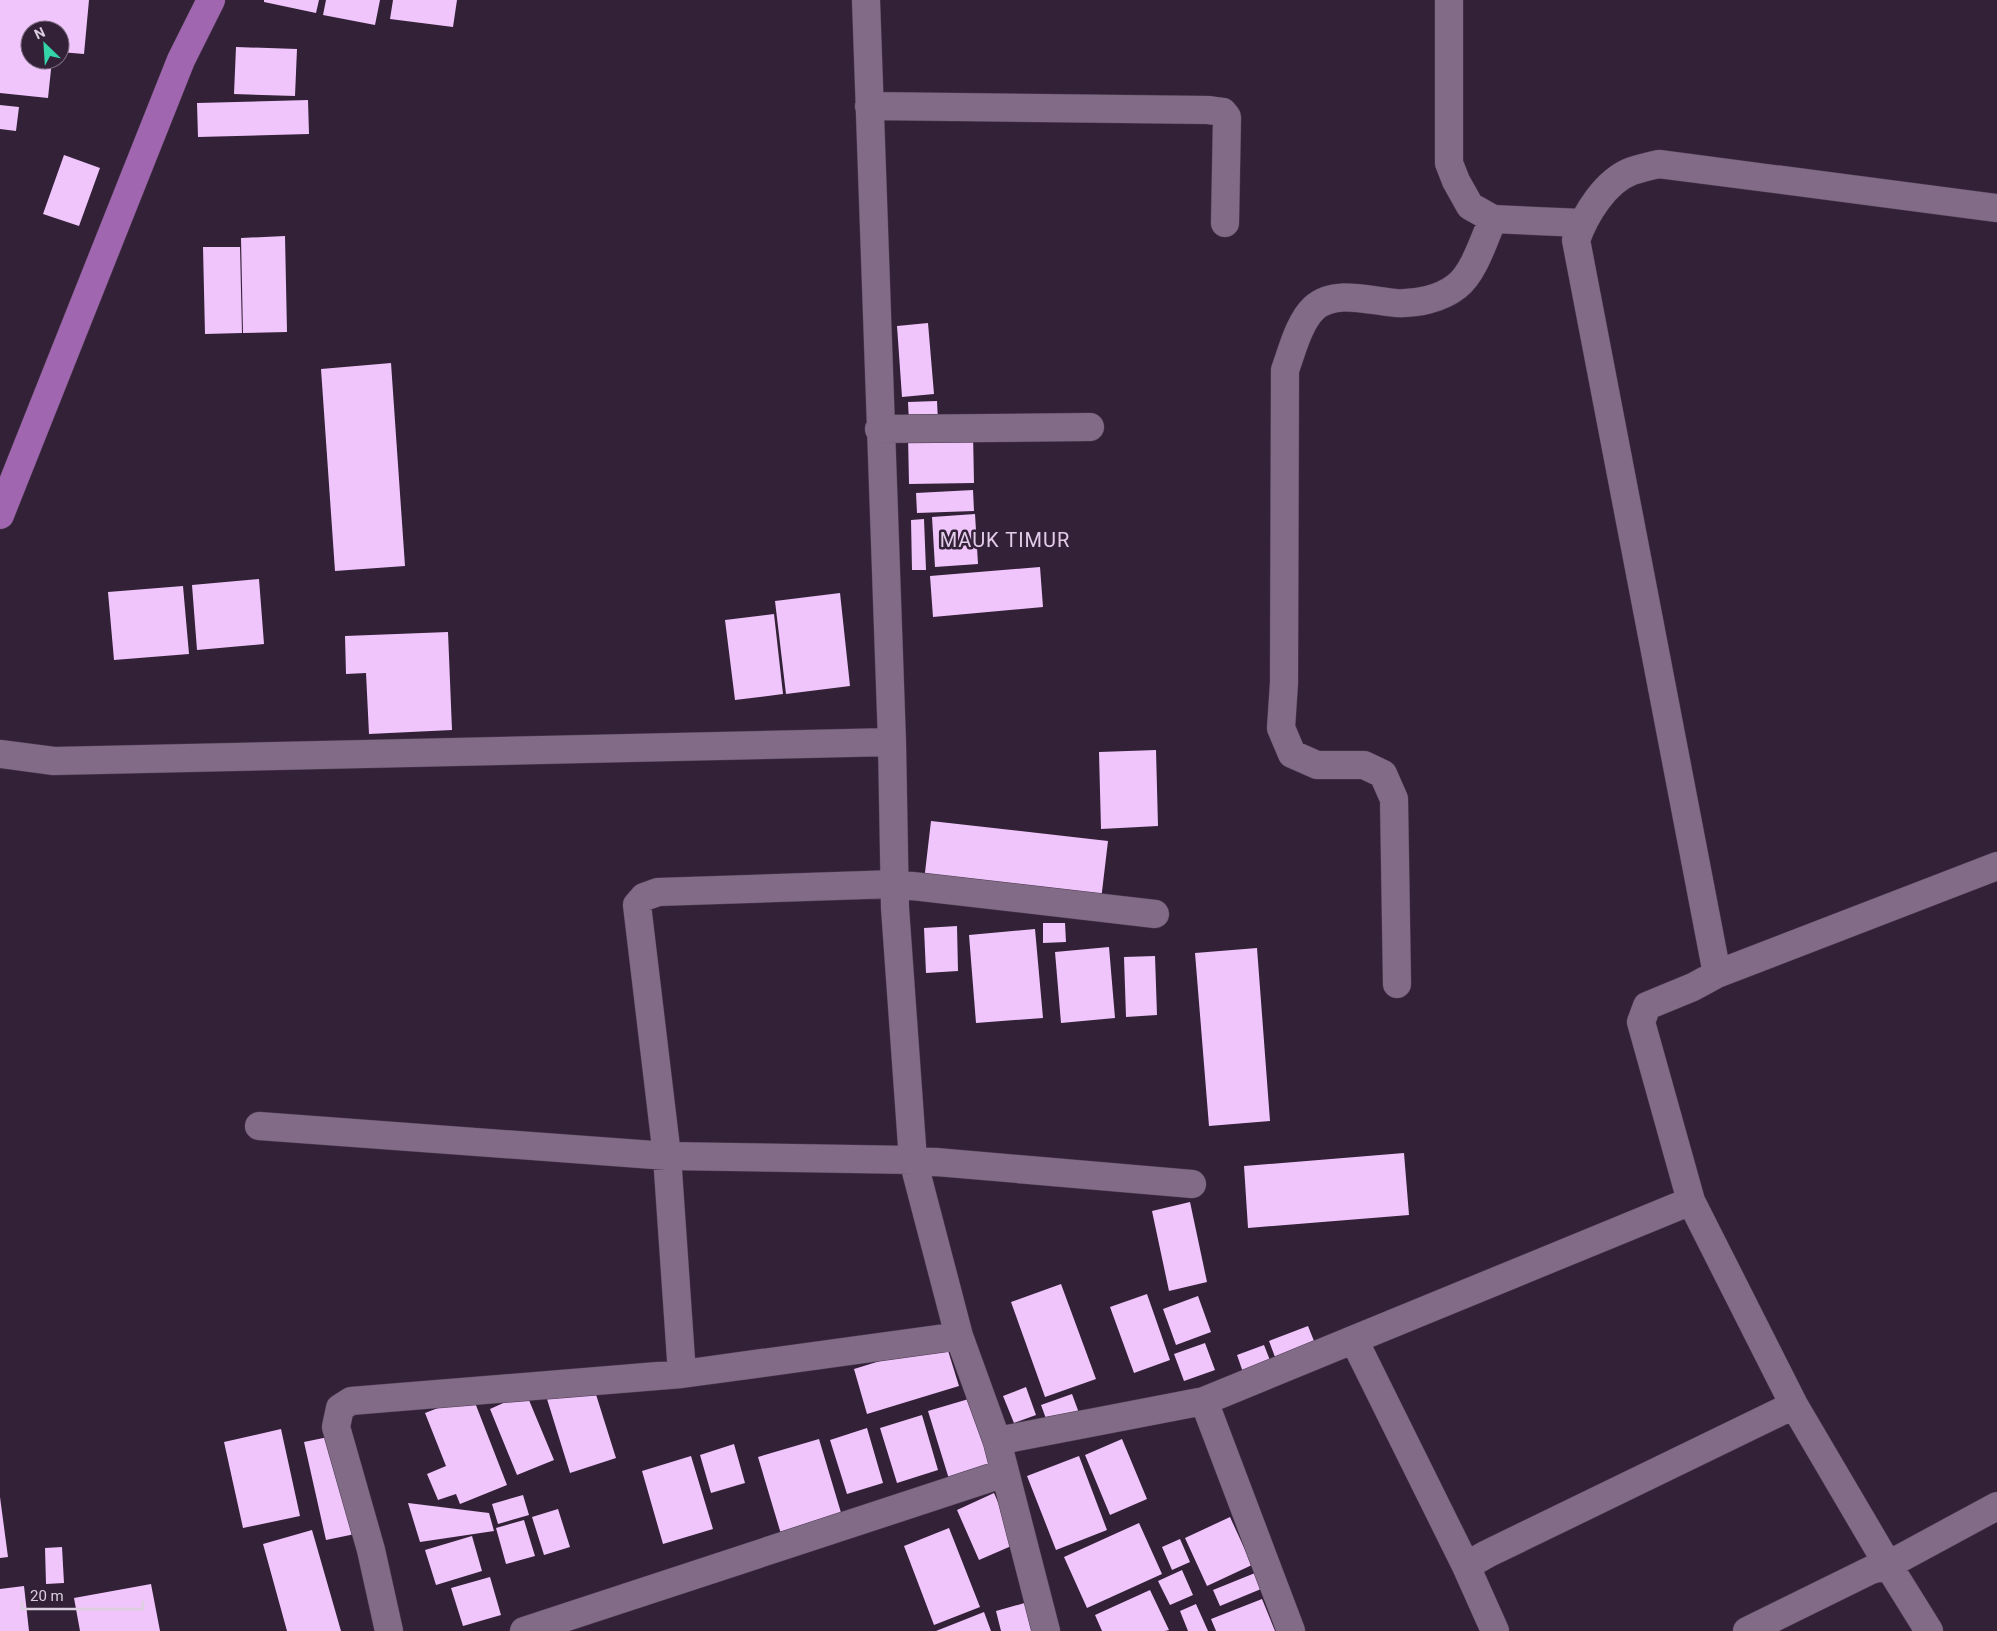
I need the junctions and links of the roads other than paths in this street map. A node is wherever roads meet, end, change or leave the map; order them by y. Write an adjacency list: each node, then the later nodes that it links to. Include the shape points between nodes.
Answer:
1 (210, 0): 11 (main road, via 181,60)
2 (866, 0): 4 (street)
3 (1449, 0): 6 (street, via 1449,163 1470,206)
4 (869, 106): 8 (street, via 1221,112 1227,116); 10 (street)
5 (1997, 208): 7 (street, via 1659,164 1630,172 1605,189)
6 (1493, 219): 7 (street); 18 (street, via 1471,268 1458,286 1434,299 1398,303 1361,298 1330,299 1314,309 1299,331 1285,370 1282,728 1292,754 1317,765 1364,765 1383,774 1394,799)
7 (1582, 223): 17 (street, via 1576,240 1578,258)
8 (1225, 224)
9 (1090, 427): 10 (street)
10 (879, 429): 12 (street)
11 (0, 515)
12 (892, 742): 13 (street, via 64,761); 15 (street)
13 (0, 754)
14 (1997, 866): 17 (street)
15 (895, 884): 16 (street); 20 (street, via 658,892 640,901 637,905); 21 (street)
16 (1155, 914)
17 (1717, 974): 23 (street, via 1647,1006 1642,1022)
18 (1397, 984)
19 (260, 1126): 20 (street)
20 (667, 1156): 21 (street); 26 (street)
21 (913, 1160): 22 (street); 24 (street)
22 (1192, 1184)
23 (1691, 1201): 25 (street); 28 (street)
24 (959, 1336): 26 (street); 29 (street)
25 (1354, 1340): 27 (street); 32 (street)
26 (682, 1374): 34 (street, via 351,1401 340,1408 336,1428 371,1550)
27 (1204, 1401): 29 (street); 37 (street)
28 (1794, 1405): 32 (street); 33 (street)
29 (997, 1441): 30 (street)
30 (1005, 1473): 35 (street); 36 (street)
31 (1997, 1506): 33 (street)
32 (1466, 1566): 38 (street)
33 (1888, 1566): 39 (street, via 1871,1570); 40 (street)
34 (389, 1631)
35 (524, 1631)
36 (1046, 1631)
37 (1291, 1631)
38 (1494, 1631)
39 (1747, 1631)
40 (1929, 1631)

